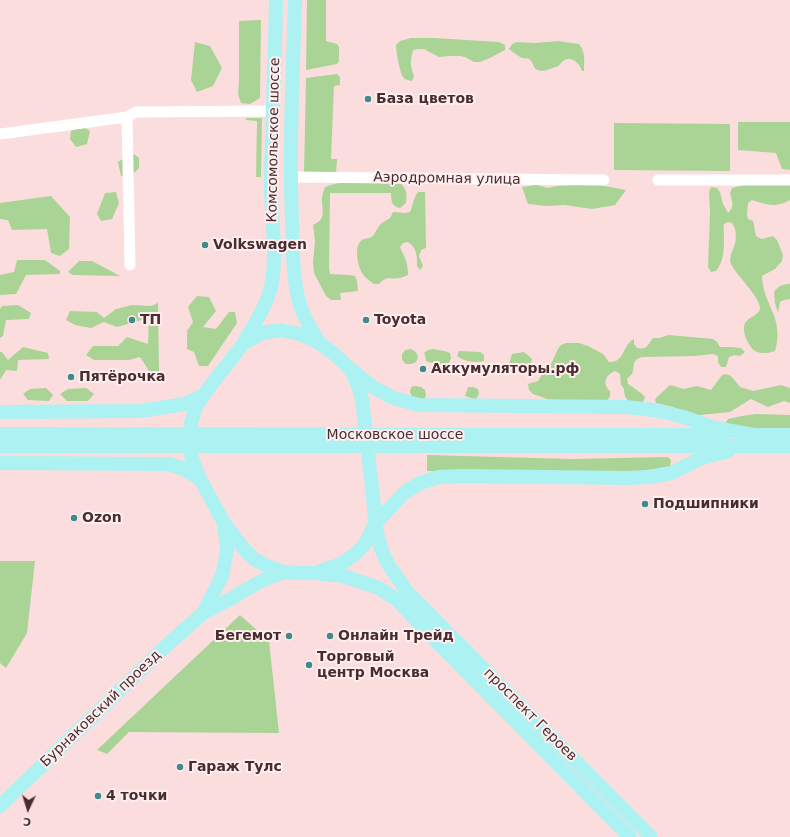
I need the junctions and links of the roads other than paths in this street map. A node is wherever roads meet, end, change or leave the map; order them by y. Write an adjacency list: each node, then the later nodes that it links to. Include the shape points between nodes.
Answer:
1 (276, 0): 3 (main road, Комсомольское шоссе)
2 (295, 0): 6 (main road, Комсомольское шоссе)
3 (273, 111): 4 (street, via 136,112); 12 (main road, Комсомольское шоссе, via 272,283 260,315)
4 (127, 117): 5 (street); 10 (street)
5 (0, 134)
6 (290, 177): 7 (street, Аэродромная улица); 11 (main road, Комсомольское шоссе, via 295,284 304,315)
7 (604, 180)
8 (658, 180): 9 (street)
9 (790, 180)
10 (130, 265)
11 (319, 342): 12 (main road, via 281,330 262,333); 13 (main road)
12 (243, 344): 14 (main road)
13 (348, 367): 19 (main road, via 373,387 393,398 419,405 626,407 684,417); 25 (main road, проспект Героев, via 362,399)
14 (204, 394): 15 (main road, via 185,404 138,411); 23 (main road, via 191,424 189,440 191,456)
15 (0, 412)
16 (0, 434): 18 (main road, Московское шоссе)
17 (790, 435): 19 (main road, Московское шоссе)
18 (164, 440): 19 (main road, Московское шоссе); 20 (main road, Московское шоссе)
19 (754, 440): 21 (main road, Московское шоссе); 25 (main road, via 702,458 671,473 649,477 439,477 420,483 404,493)
20 (0, 446)
21 (790, 446)
22 (0, 463): 23 (main road, via 169,464 184,469)
23 (200, 479): 24 (main road)
24 (224, 523): 26 (main road, via 254,559); 28 (main road, via 227,551 222,576)
25 (375, 524): 27 (main road, via 365,544 354,555 339,566); 31 (main road, проспект Героев, via 381,549 388,564 408,593)
26 (284, 572): 27 (main road); 28 (main road, via 262,580)
27 (314, 572): 30 (main road, проспект Героев, via 343,576 379,588 396,598)
28 (203, 613): 29 (main road, Бурнаковский проезд)
29 (0, 806)
30 (630, 837)
31 (650, 837)

